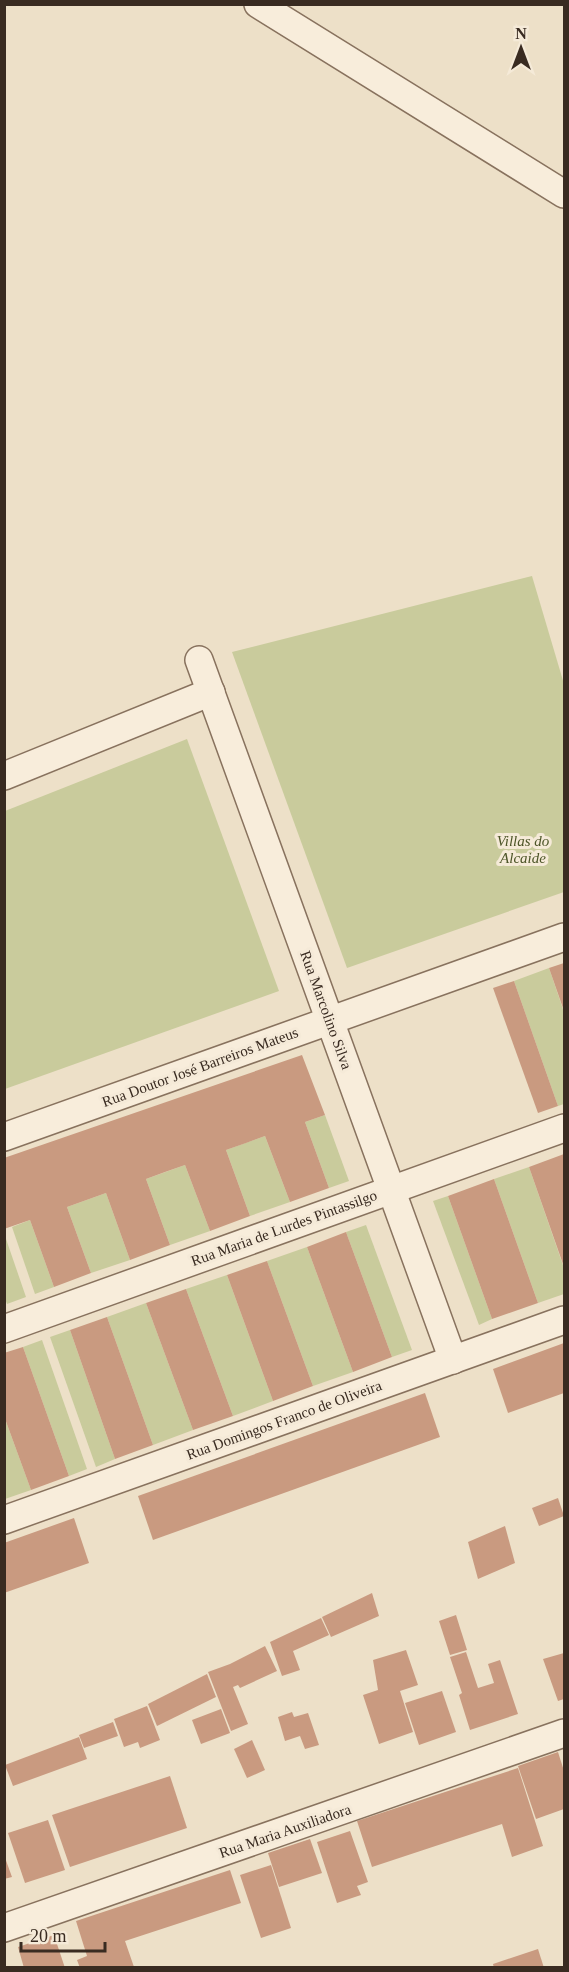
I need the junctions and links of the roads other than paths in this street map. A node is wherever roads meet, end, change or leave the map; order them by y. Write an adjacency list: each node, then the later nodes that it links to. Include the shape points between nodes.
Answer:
1 (258, 4): 2 (street)
2 (564, 194)
3 (199, 660): 4 (street, Rua Marcolino Silva)
4 (211, 692): 5 (street); 7 (street, Rua Marcolino Silva)
5 (4, 776)
6 (564, 937): 7 (street, Rua Doutor José Barreiros Mateus)
7 (330, 1020): 9 (street, Rua Doutor José Barreiros Mateus); 10 (street, Rua Marcolino Silva)
8 (564, 1128): 10 (street, Rua Maria de Lurdes Pintassilgo)
9 (4, 1137)
10 (391, 1190): 12 (street, Rua Maria de Lurdes Pintassilgo); 13 (street, Rua Marcolino Silva)
11 (564, 1320): 13 (street, Rua Domingos Franco de Oliveira)
12 (4, 1329)
13 (453, 1360): 14 (street, Rua Domingos Franco de Oliveira)
14 (4, 1520)
15 (564, 1733): 16 (street, Rua Maria Auxiliadora)
16 (4, 1928)

